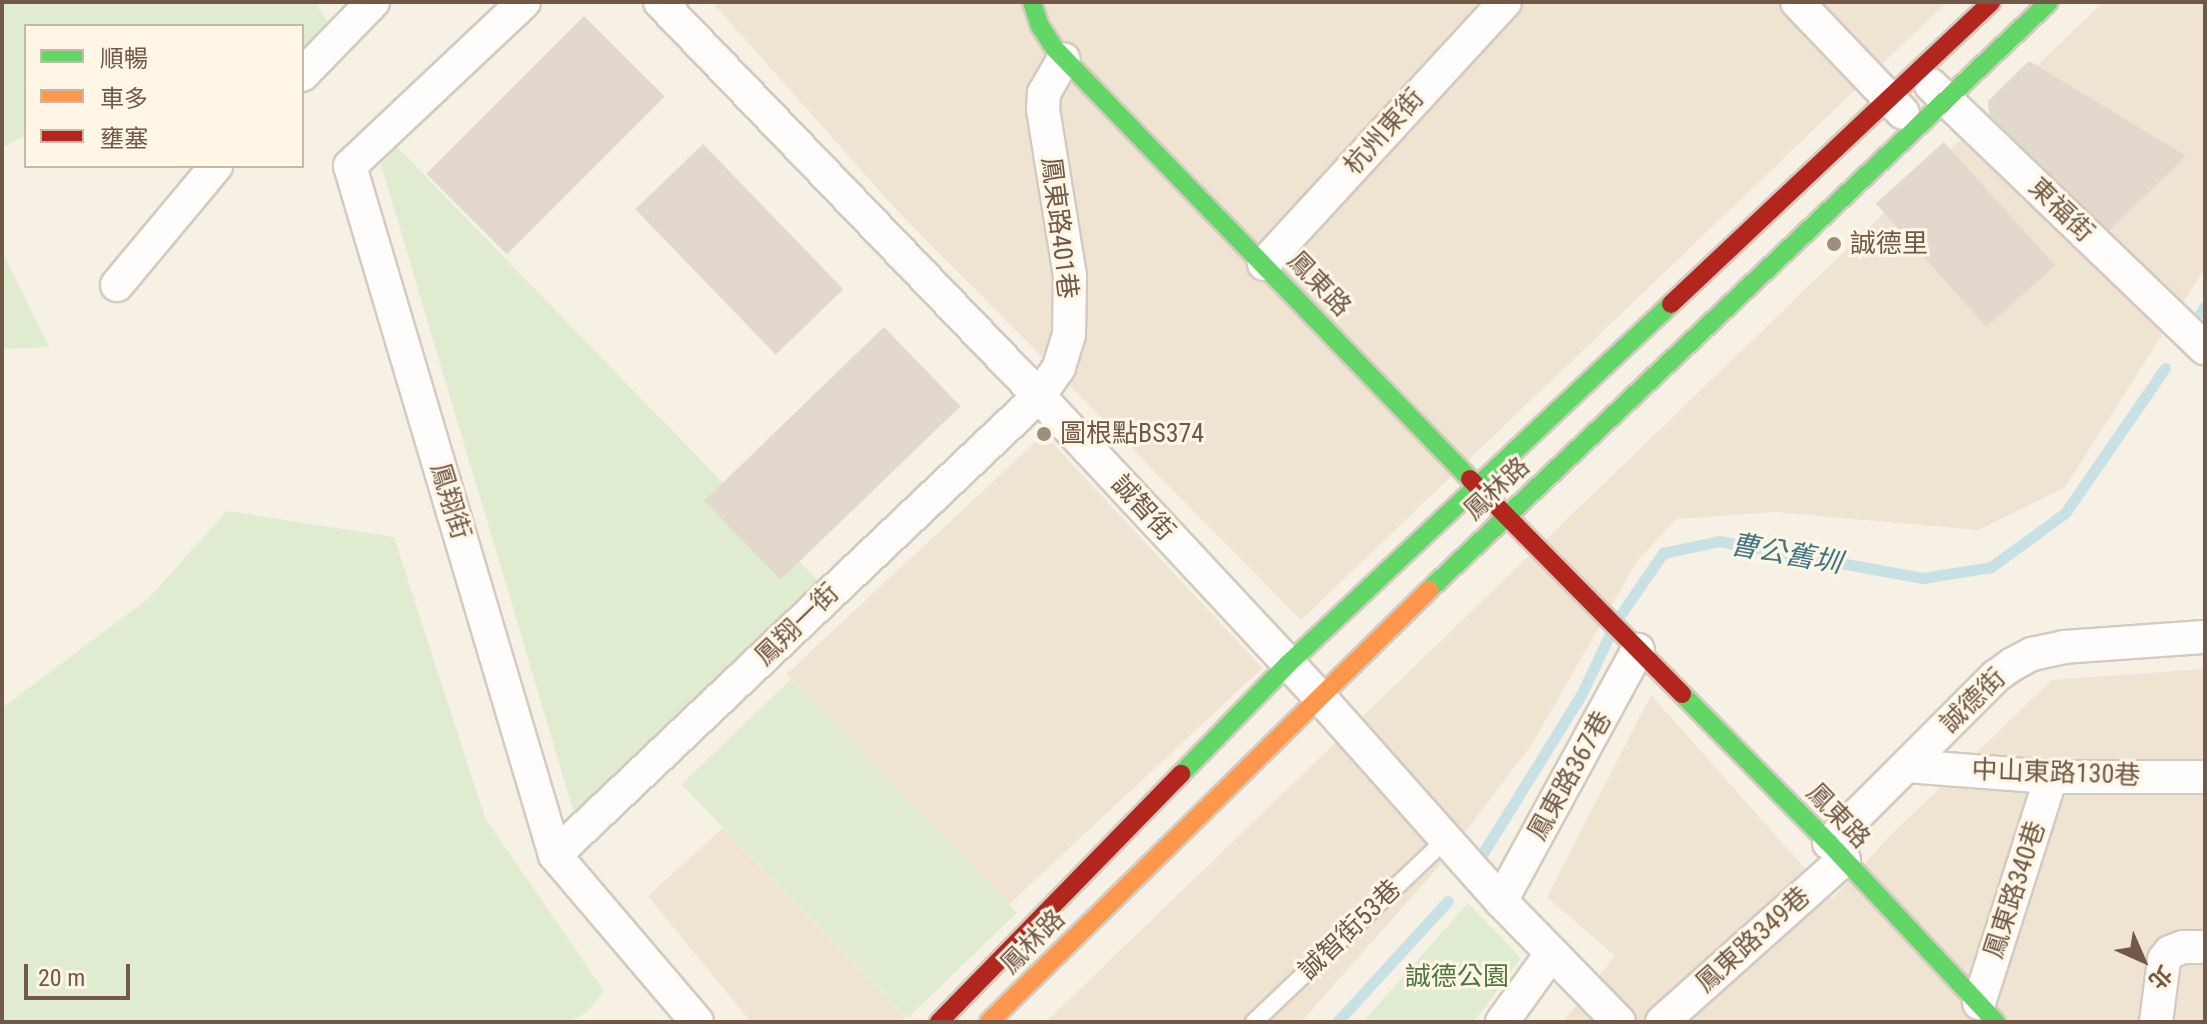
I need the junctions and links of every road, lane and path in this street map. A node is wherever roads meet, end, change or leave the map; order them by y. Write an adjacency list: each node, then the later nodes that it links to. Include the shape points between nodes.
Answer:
1 (373, 2): 11 (street)
2 (524, 2): 31 (street, 鳳翔街, via 350,166)
3 (660, 2): 19 (street, 誠智街)
4 (1032, 2): 9 (main road, 鳳東路, via 1040,26)
5 (1797, 2): 12 (street)
6 (1991, 2): 10 (main road, 鳳林路)
7 (2049, 2): 13 (main road, 鳳林路)
8 (1489, 7): 16 (street, 杭州東街)
9 (1064, 59): 16 (main road, 鳳東路); 19 (street, 鳳東路401巷, via 1044,93 1043,110 1070,276 1069,335 1059,367)
10 (1917, 71): 12 (main road, 鳳林路); 13 (street, 東福街)
11 (304, 73)
12 (1888, 99): 14 (street); 20 (main road, 鳳林路)
13 (1945, 99): 14 (main road, 鳳林路); 18 (street, 東福街)
14 (1916, 127): 21 (main road, 鳳林路)
15 (214, 168): 17 (street)
16 (1264, 264): 20 (main road, 鳳東路)
17 (117, 285)
18 (2205, 349)
19 (1039, 396): 24 (street, 誠智街); 31 (street, 鳳翔一街)
20 (1478, 488): 21 (main road, 鳳東路); 24 (main road, 鳳林路)
21 (1506, 517): 23 (main road, 鳳東路); 25 (main road, 鳳林路)
22 (2205, 637): 26 (street, 誠德街, via 2032,654 1996,676)
23 (1638, 650): 30 (main road, 鳳東路); 32 (street, 鳳東路367巷)
24 (1288, 664): 25 (street, 誠智街); 37 (main road, 鳳林路)
25 (1318, 695): 29 (street, 誠智街); 38 (main road, 鳳林路)
26 (1907, 766): 27 (street, 中山東路130巷); 30 (street, 誠德街)
27 (2051, 777): 28 (street, 中山東路130巷); 35 (street, 鳳東路340巷)
28 (2205, 777)
29 (1446, 839): 32 (street, 誠智街); 39 (lane, 誠智街53巷)
30 (1837, 851): 35 (main road, 鳳東路); 42 (street, 鳳東路349巷)
31 (555, 855): 36 (street, 鳳翔街)
32 (1501, 901): 34 (street, 誠智街)
33 (2205, 947): 43 (street, via 2183,947 2164,960)
34 (1552, 953): 40 (street); 41 (street, 誠智街)
35 (1987, 1012)
36 (697, 1022)
37 (939, 1022)
38 (989, 1022)
39 (1254, 1022)
40 (1502, 1022)
41 (1619, 1022)
42 (1662, 1022)
43 (2156, 1022)

